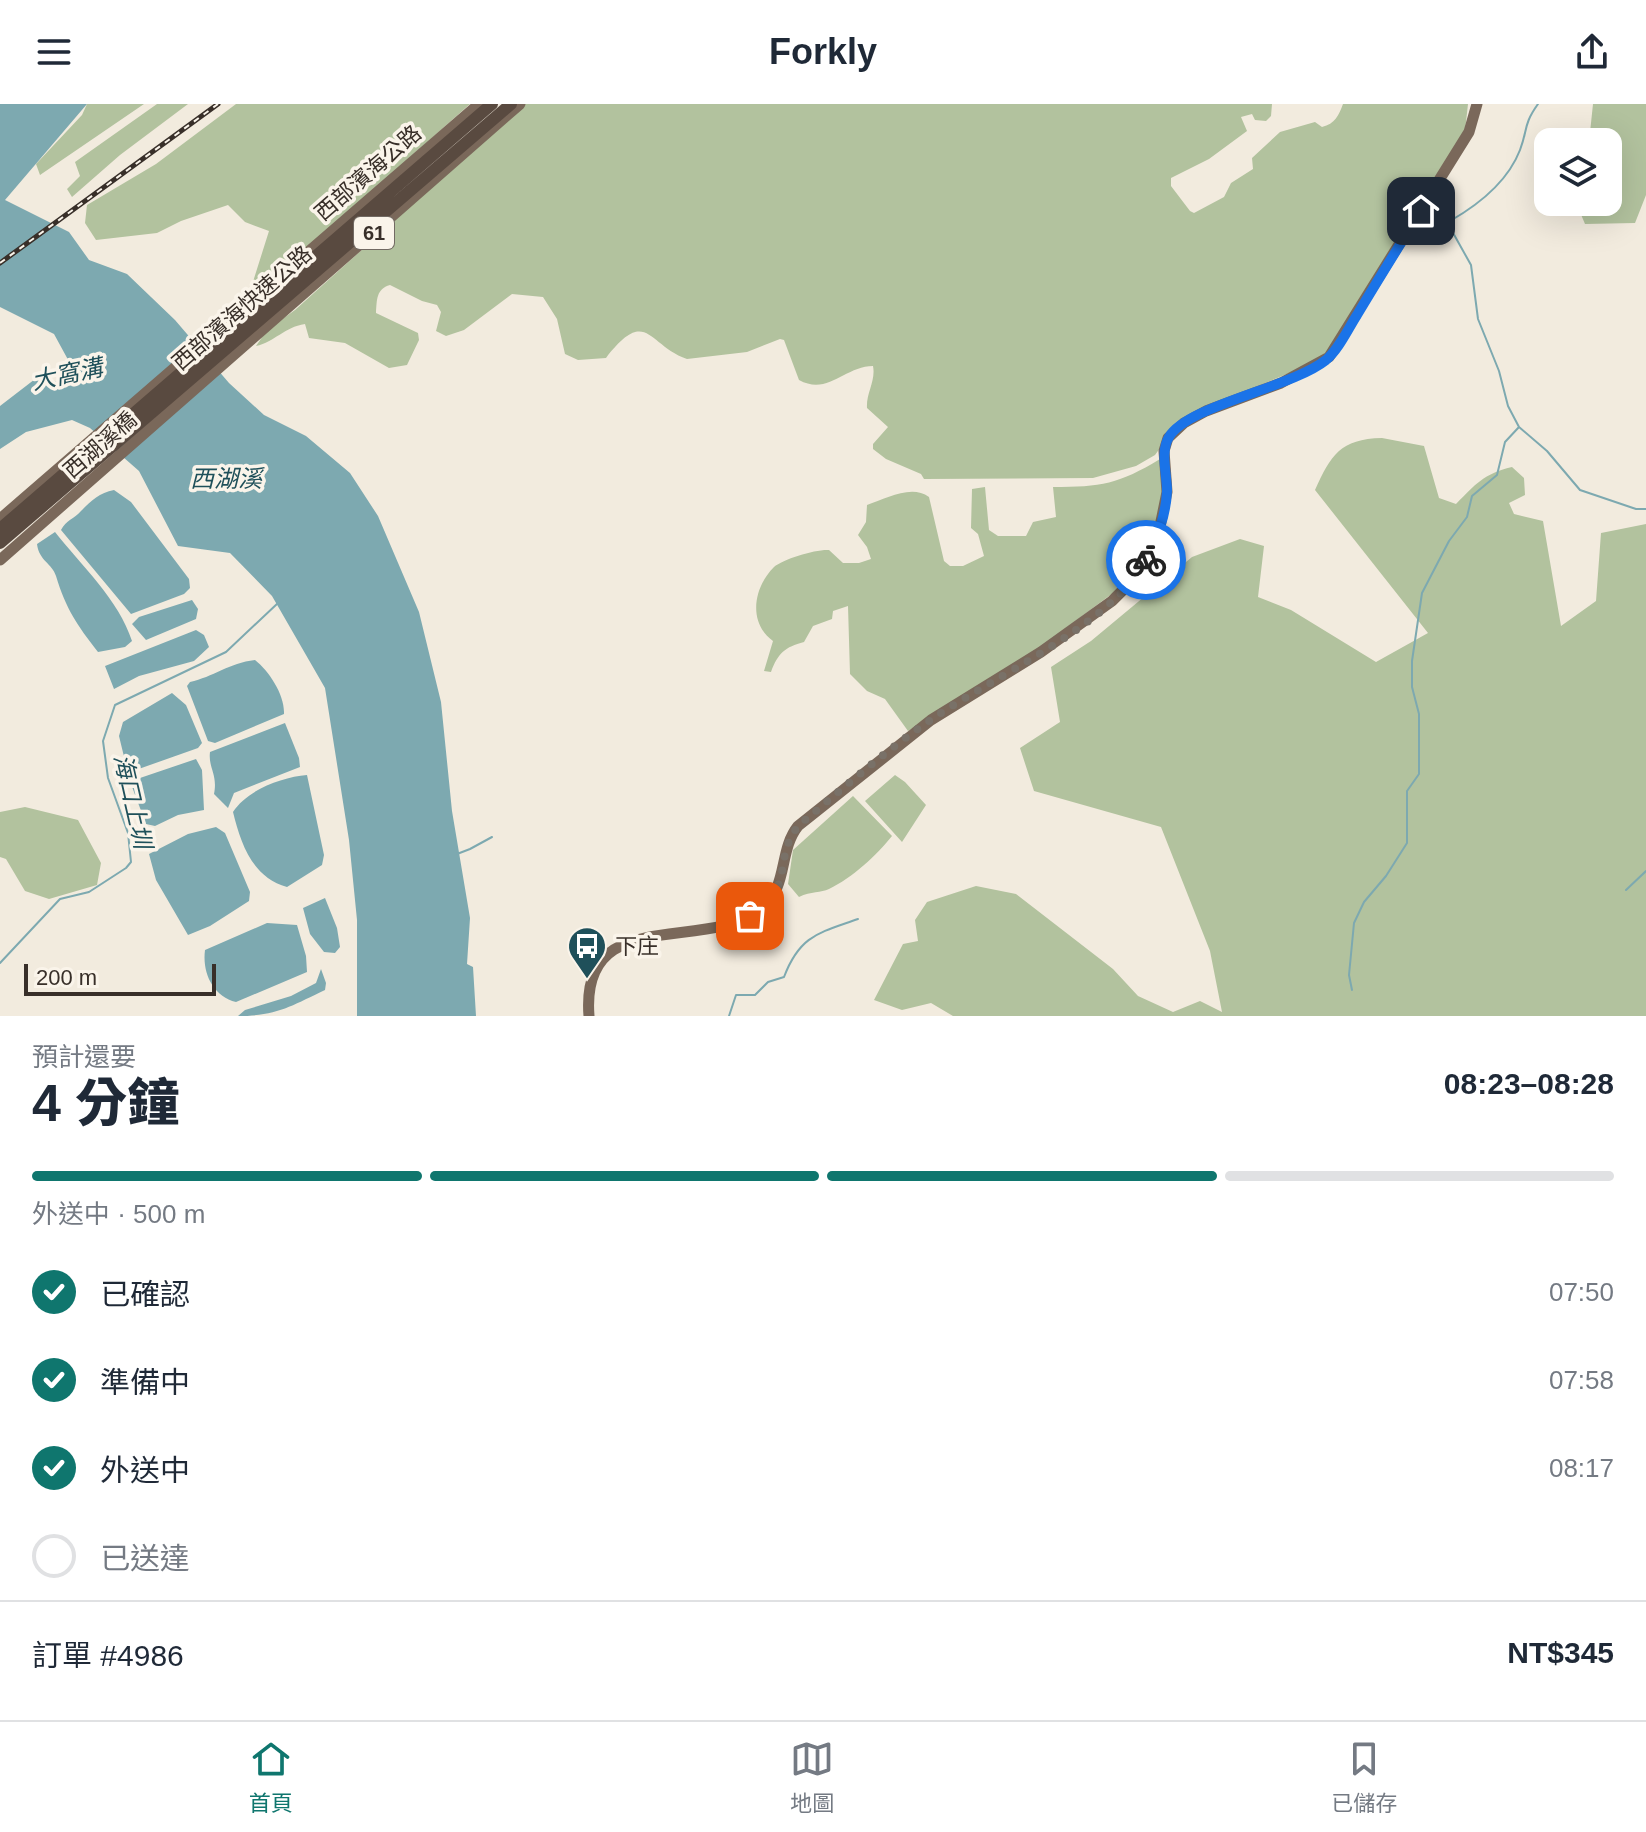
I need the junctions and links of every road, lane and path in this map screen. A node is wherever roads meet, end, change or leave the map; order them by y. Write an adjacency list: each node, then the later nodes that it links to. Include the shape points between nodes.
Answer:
1 (479, 104): 6 (main road, 西部濱海公路 / 61)
2 (492, 104): 6 (highway, 西部濱海快速公路 / 61)
3 (511, 104): 6 (highway, 西部濱海快速公路 / 61)
4 (520, 104): 6 (main road, 61)
5 (1477, 104): 11 (main road, via 1469,132 1329,357 1281,383 1206,411 1168,438 1167,492 1158,536 1119,595 1041,652 931,720 798,826 785,852 782,880 763,908 707,930 632,940 605,955 589,990)
6 (220, 346): 7 (main road, 西湖溪橋 / 61); 8 (highway, 西部濱海快速公路 / 61); 9 (highway, 西部濱海快速公路 / 61); 10 (main road, 西湖溪橋 / 61)
7 (0, 519)
8 (0, 529)
9 (0, 543)
10 (0, 560)
11 (589, 1016)

